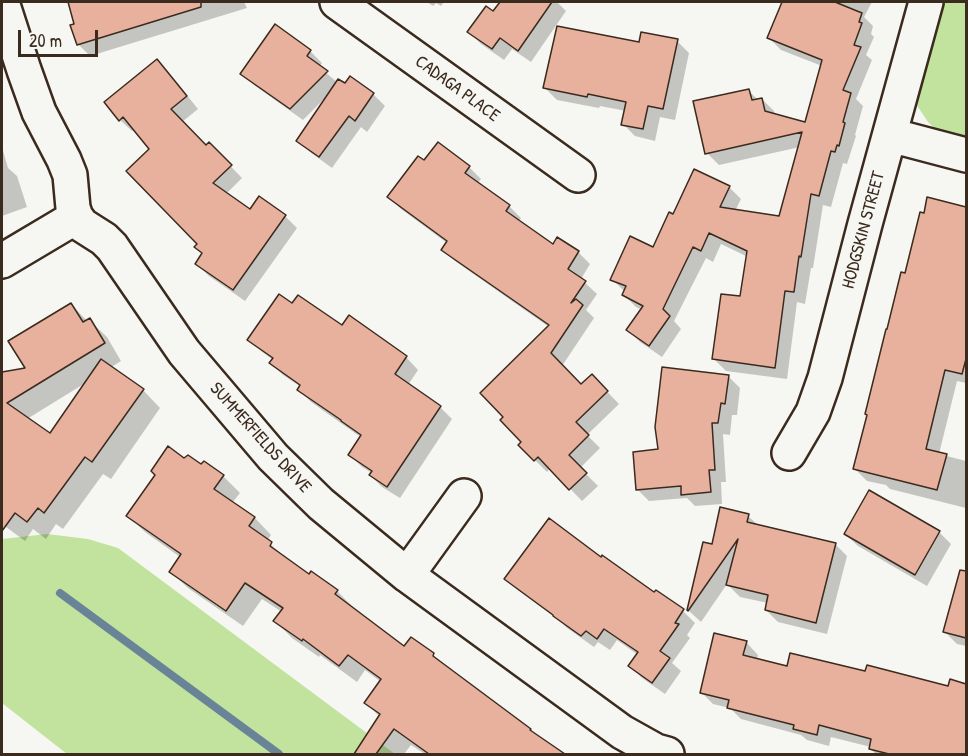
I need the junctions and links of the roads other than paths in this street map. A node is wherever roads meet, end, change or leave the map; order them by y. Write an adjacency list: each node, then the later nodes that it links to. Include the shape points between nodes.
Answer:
1 (2, 2): 7 (street, via 39,112 70,174)
2 (336, 2): 6 (street, CADAGA PLACE)
3 (926, 2): 4 (street, HODGSKIN STREET)
4 (890, 135): 5 (street); 9 (street, HODGSKIN STREET, via 825,378 813,412)
5 (966, 155)
6 (578, 175)
7 (76, 217): 8 (street); 11 (street, SUMMERFIELDS DRIVE, via 111,247 184,352 273,457 321,504)
8 (2, 261)
9 (789, 453)
10 (464, 496): 11 (street)
11 (407, 574): 12 (street, SUMMERFIELDS DRIVE, via 622,732)
12 (667, 754)

